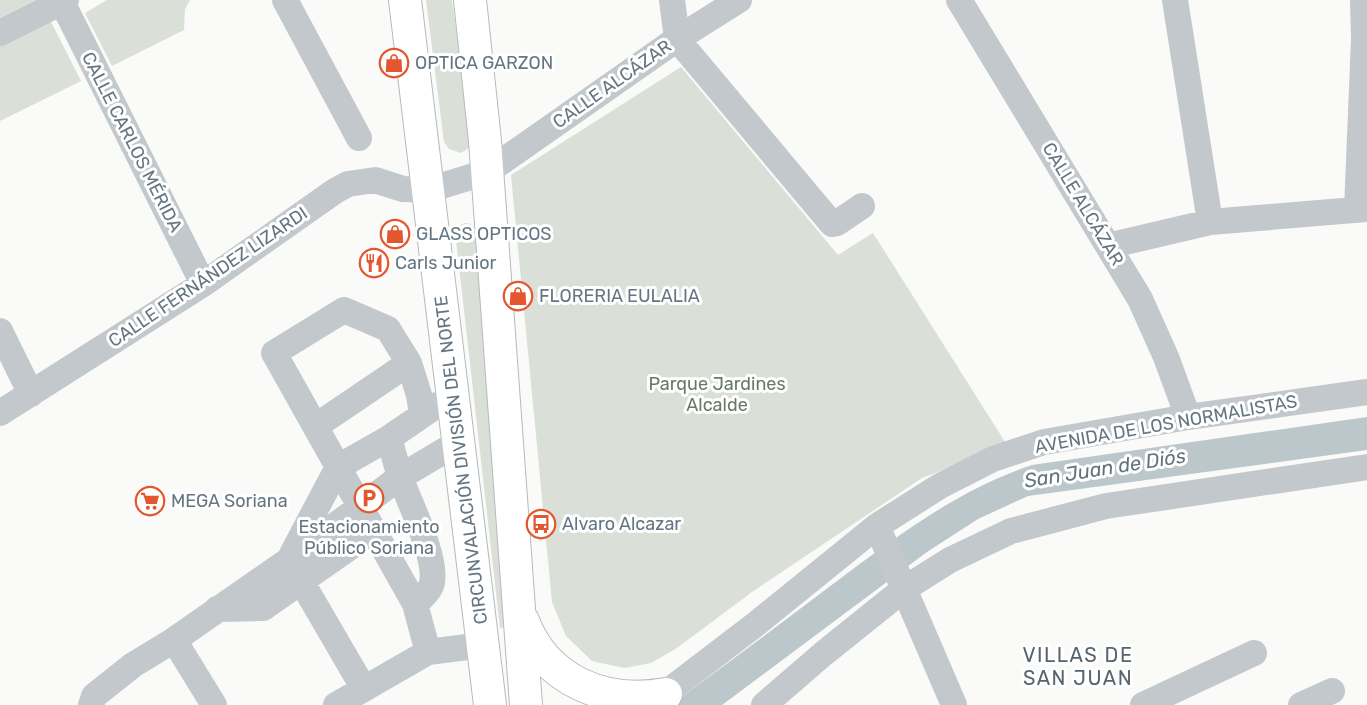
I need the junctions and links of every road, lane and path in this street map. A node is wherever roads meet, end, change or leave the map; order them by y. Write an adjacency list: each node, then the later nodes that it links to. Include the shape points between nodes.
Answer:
1 (285, 0): 12 (street)
2 (405, 0): 14 (main road, CIRCUNVALACIÓN DIVISIÓN DEL NORTE)
3 (470, 0): 13 (main road)
4 (672, 0): 11 (street)
5 (739, 0): 11 (street, CALLE ALCÁZAR)
6 (959, 0): 18 (street, CALLE ALCÁZAR)
7 (1175, 0): 17 (street)
8 (1363, 0): 16 (street)
9 (63, 1): 10 (street); 19 (street, CALLE CARLOS MÉRIDA)
10 (0, 33)
11 (677, 39): 13 (street, CALLE ALCÁZAR); 15 (street, via 832,224)
12 (359, 138)
13 (487, 172): 14 (street, CALLE ALCÁZAR); 40 (main road)
14 (428, 190): 19 (street, CALLE FERNÁNDEZ LIZARDI, via 403,189 375,180 348,184); 23 (main road, CIRCUNVALACIÓN DIVISIÓN DEL NORTE)
15 (862, 206)
16 (1362, 210): 17 (street)
17 (1210, 222): 18 (street)
18 (1108, 246): 27 (street, CALLE ALCÁZAR, via 1140,299)
19 (203, 284): 24 (street, CALLE FERNÁNDEZ LIZARDI)
20 (0, 331): 24 (street)
21 (410, 363): 26 (street); 28 (street); 28 (street, via 388,328 344,310 274,353)
22 (1367, 392): 27 (street, AVENIDA DE LOS NORMALISTAS)
23 (453, 393): 26 (street); 30 (main road, CIRCUNVALACIÓN DIVISIÓN DEL NORTE)
24 (31, 394): 25 (street, CALLE FERNÁNDEZ LIZARDI)
25 (1, 409)
26 (422, 415): 29 (street)
27 (1188, 417): 36 (street, AVENIDA DE LOS NORMALISTAS, via 1044,442 993,459 940,486)
28 (316, 426): 31 (street)
29 (389, 438): 31 (street); 33 (street)
30 (459, 442): 33 (street); 42 (main road, CIRCUNVALACIÓN DIVISIÓN DEL NORTE)
31 (338, 467): 34 (street); 37 (street)
32 (1367, 467): 38 (street, via 1095,509 1011,531)
33 (400, 477): 34 (street); 39 (street, via 426,543 432,575 431,586)
34 (360, 508): 35 (street); 37 (street)
35 (373, 531): 37 (street); 39 (street)
36 (879, 531): 38 (street); 47 (street, AVENIDA DE LOS NORMALISTAS)
37 (295, 570): 41 (street, via 263,608 217,609); 45 (street)
38 (902, 584): 53 (street); 54 (street)
39 (415, 604): 43 (street)
40 (519, 612): 47 (main road, via 543,656 561,673 599,692); 52 (main road)
41 (174, 640): 49 (street, via 133,664 94,696); 50 (street)
42 (483, 645): 43 (street); 48 (main road, CIRCUNVALACIÓN DIVISIÓN DEL NORTE)
43 (428, 652): 45 (street)
44 (1254, 653): 55 (street)
45 (364, 689): 51 (street)
46 (1332, 691): 56 (street)
47 (658, 699)
48 (488, 701)
49 (91, 705)
50 (214, 705)
51 (336, 705)
52 (526, 705)
53 (764, 705)
54 (954, 705)
55 (1143, 705)
56 (1301, 705)

